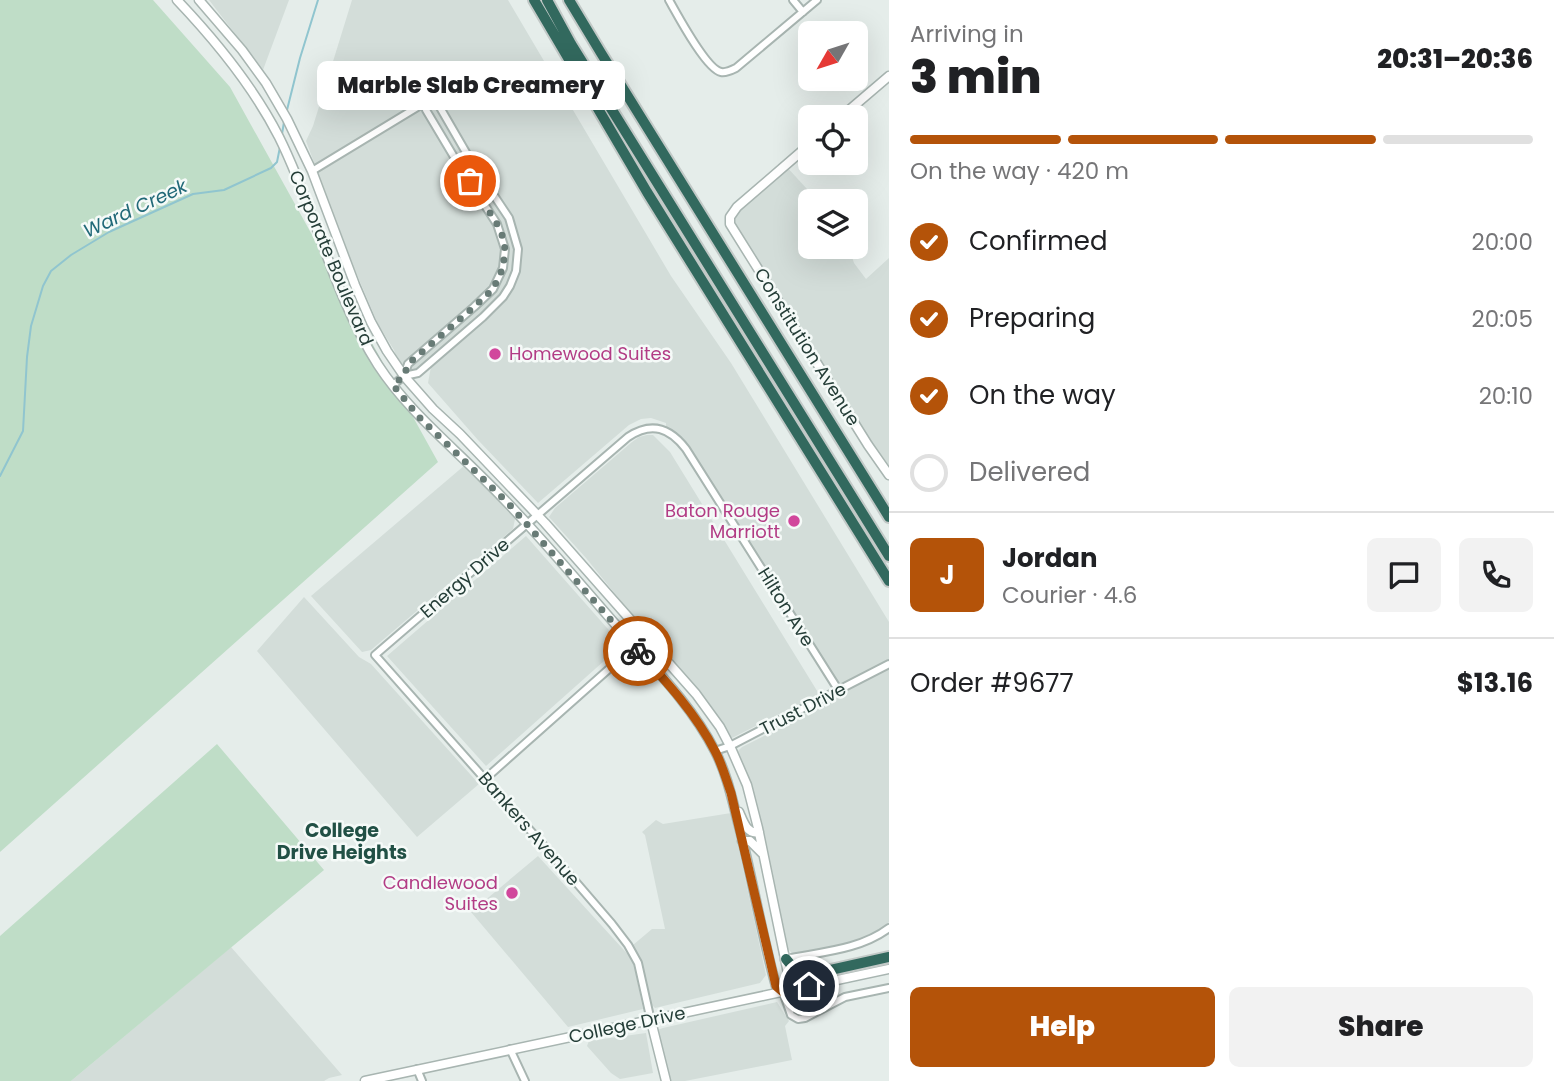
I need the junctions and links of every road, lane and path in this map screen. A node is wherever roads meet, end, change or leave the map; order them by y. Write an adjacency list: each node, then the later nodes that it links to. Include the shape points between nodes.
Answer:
1 (177, 0): 24 (street, Corporate Boulevard, via 236,67 262,106 356,326)
2 (199, 0): 16 (street, Corporate Boulevard, via 266,83)
3 (534, 0): 31 (highway, via 647,192)
4 (547, 0): 30 (highway)
5 (569, 0): 28 (highway)
6 (669, 0): 9 (street, via 697,48 723,73 736,68)
7 (793, 0): 9 (street)
8 (817, 0): 9 (street)
9 (803, 12)
10 (889, 76): 12 (street)
11 (429, 100): 14 (street, via 438,104); 15 (street, via 426,110); 16 (street)
12 (855, 105)
13 (798, 154): 26 (street, Constitution Avenue, via 737,206 730,223)
14 (471, 161): 15 (street); 17 (street)
15 (460, 167): 18 (street)
16 (312, 171): 23 (street, Corporate Boulevard, via 371,322)
17 (511, 224): 18 (street); 20 (street, via 518,249)
18 (499, 229): 19 (street, via 505,249)
19 (500, 277): 20 (street); 21 (street)
20 (512, 281): 22 (street, via 503,297)
21 (455, 323): 22 (street); 23 (street, via 408,364)
22 (463, 333): 23 (street, via 418,373)
23 (404, 376): 24 (street); 27 (street, Corporate Boulevard)
24 (393, 385): 29 (street, Corporate Boulevard)
25 (655, 428): 27 (street, Energy Drive, via 628,437); 38 (street, Hilton Ave, via 673,434 686,449)
26 (889, 475)
27 (538, 514): 29 (street, Energy Drive); 33 (street, Corporate Boulevard)
28 (889, 517)
29 (527, 524): 32 (street, Corporate Boulevard); 36 (street, Energy Drive)
30 (889, 556)
31 (889, 581)
32 (581, 586): 33 (street, via 597,590); 35 (street, Corporate Boulevard)
33 (602, 586): 34 (street, Corporate Boulevard)
34 (646, 636): 35 (street); 40 (street, Corporate Boulevard)
35 (634, 646): 39 (street, Corporate Boulevard); 43 (street)
36 (375, 655): 43 (street, Bankers Avenue)
37 (889, 664): 38 (street, Trust Drive)
38 (838, 691): 41 (street, Trust Drive)
39 (698, 722): 40 (street, via 710,729); 42 (street, Corporate Boulevard)
40 (720, 727): 41 (street, Corporate Boulevard)
41 (730, 746): 42 (street, Trust Drive); 45 (street, Corporate Boulevard, via 747,785)
42 (715, 751): 44 (street, Corporate Boulevard)
43 (485, 779): 56 (street, Bankers Avenue, via 628,945 638,963)
44 (734, 805): 45 (street, via 748,830); 46 (street, Corporate Boulevard)
45 (759, 832): 47 (street, Corporate Boulevard)
46 (742, 841): 47 (street, via 750,841); 48 (street, Corporate Boulevard)
47 (764, 855): 49 (street, Corporate Boulevard)
48 (757, 904): 49 (street); 55 (street, Corporate Boulevard, via 776,986)
49 (775, 906): 52 (street, Corporate Boulevard)
50 (889, 928): 52 (street, via 863,943)
51 (889, 957): 52 (highway, via 808,975)
52 (786, 960): 55 (street, Corporate Boulevard, via 790,983)
53 (889, 970): 55 (street, College Drive)
54 (889, 988): 55 (street, via 845,997 799,1019 791,1015)
55 (783, 992): 56 (street, College Drive)
56 (651, 1021): 57 (street, College Drive); 62 (street)
57 (510, 1049): 58 (street, College Drive); 61 (street)
58 (417, 1069): 59 (street, College Drive); 60 (street)
59 (365, 1081)
60 (422, 1081)
61 (525, 1081)
62 (666, 1081)

